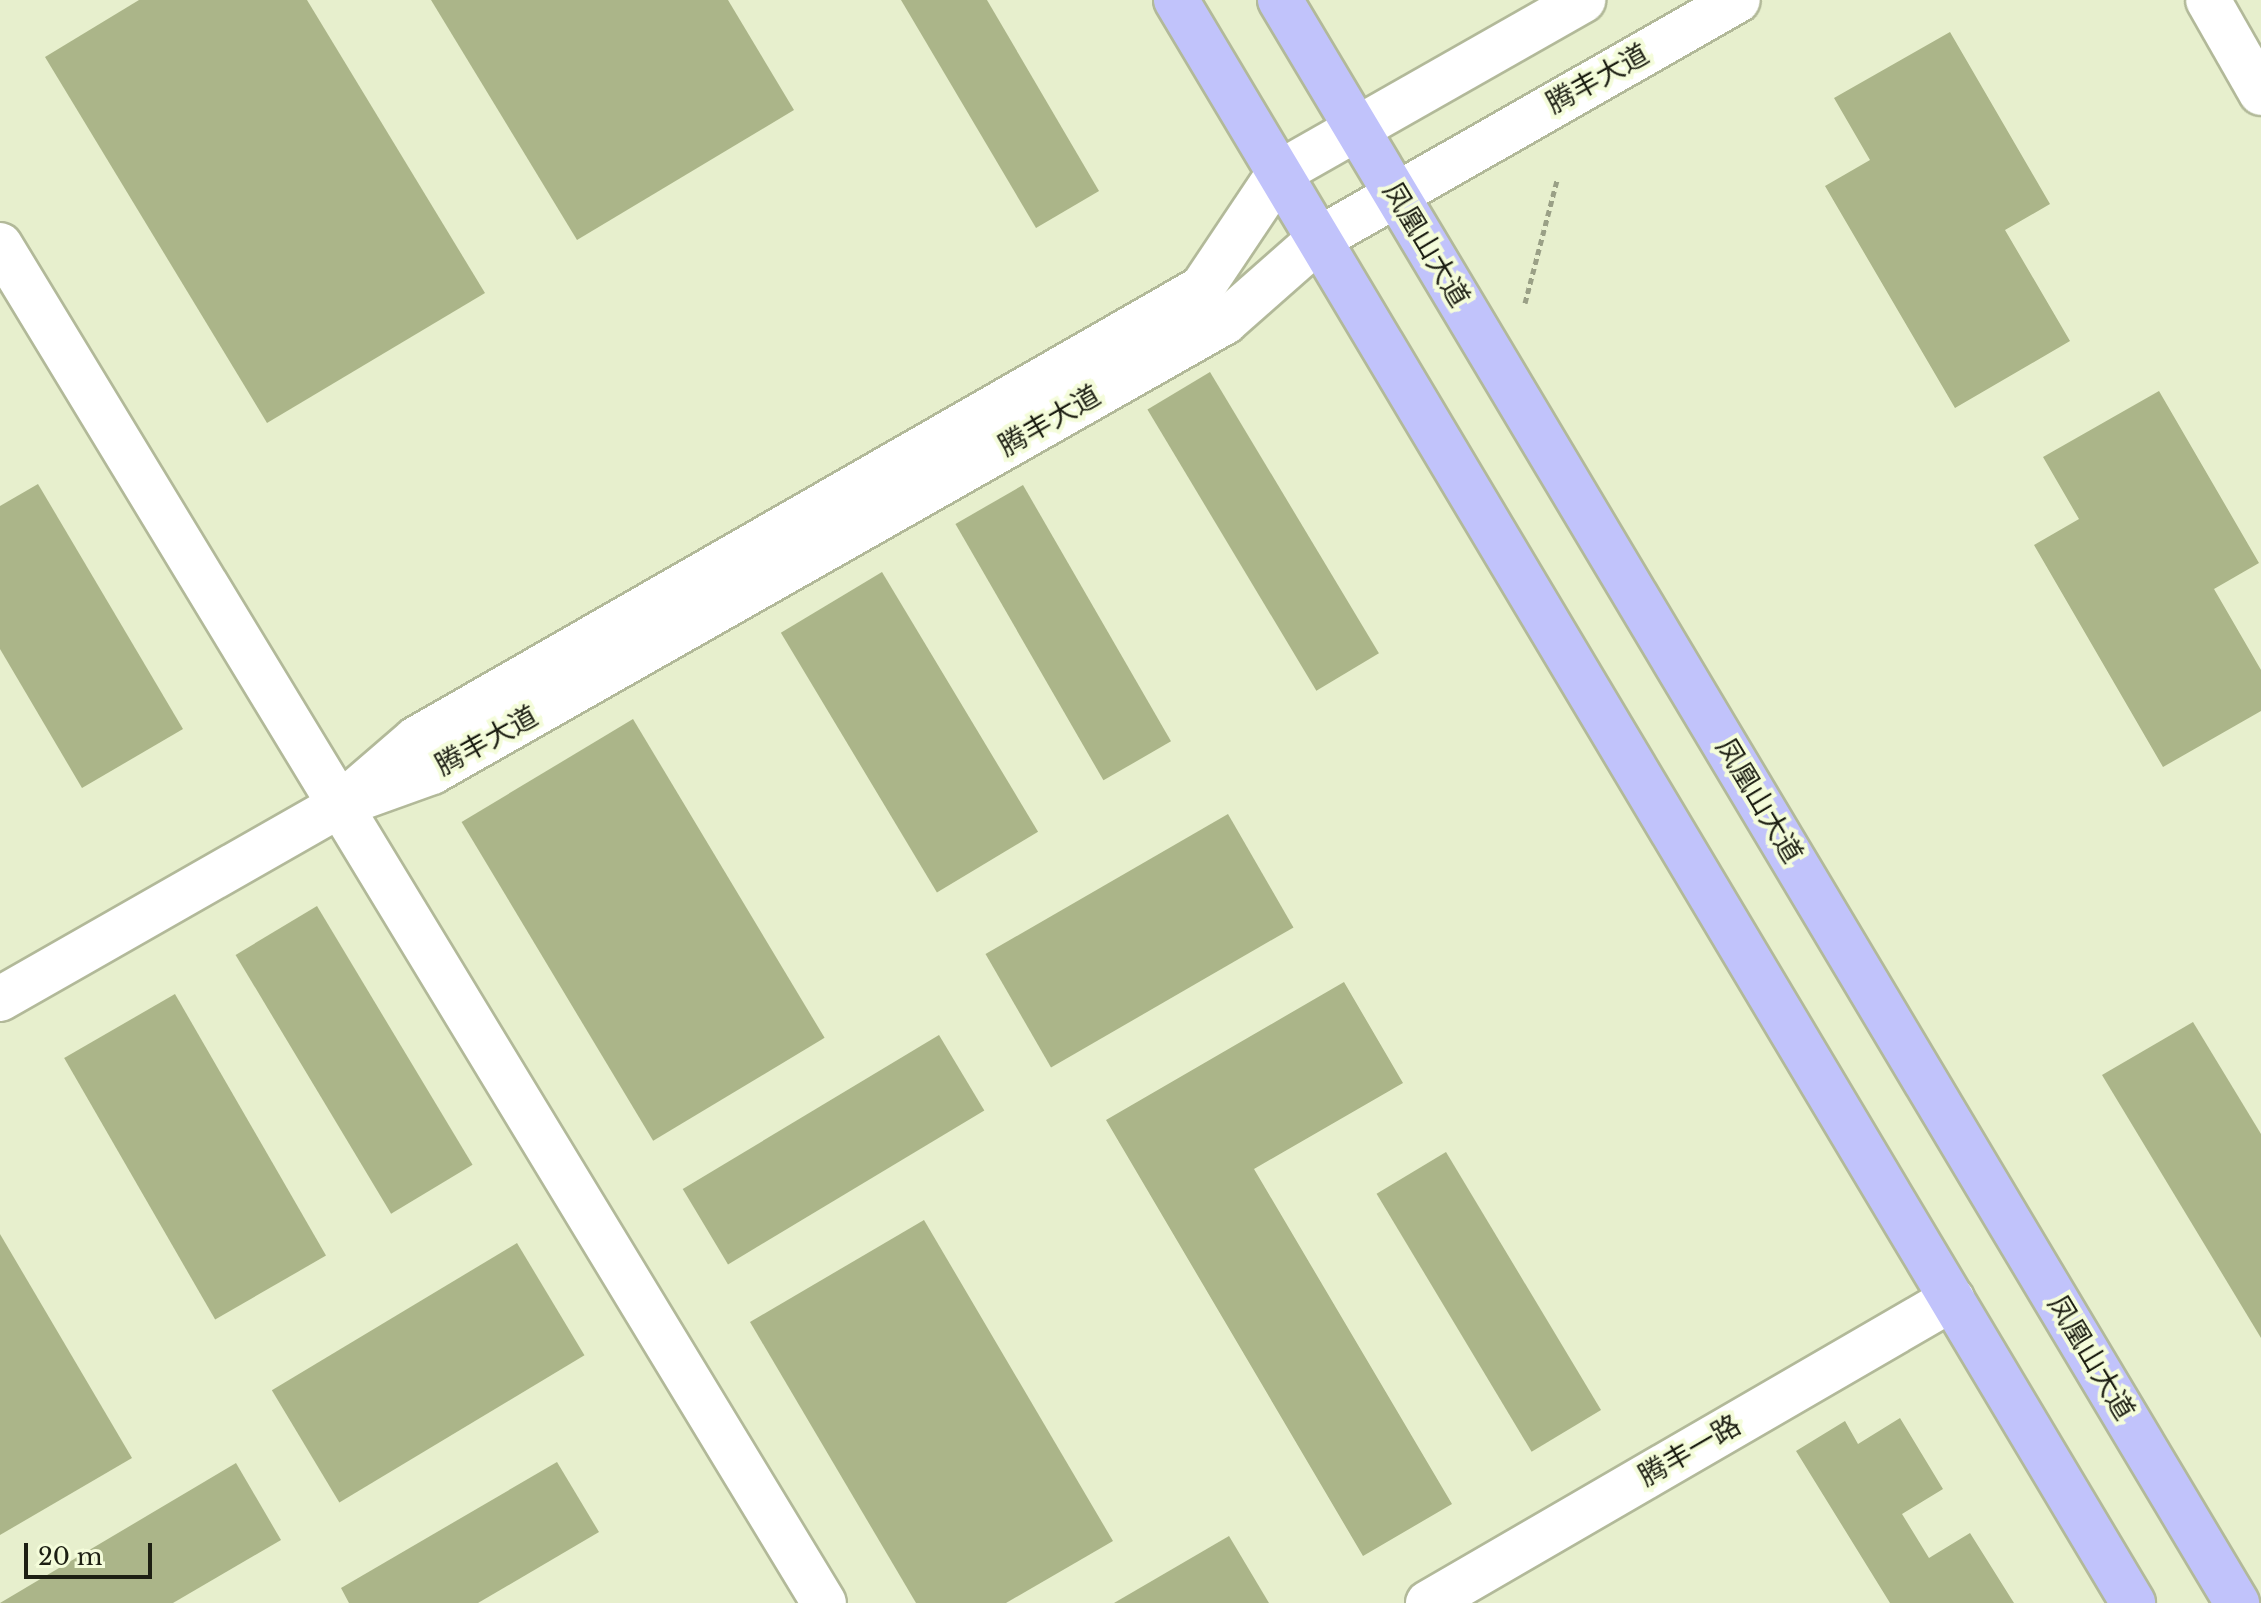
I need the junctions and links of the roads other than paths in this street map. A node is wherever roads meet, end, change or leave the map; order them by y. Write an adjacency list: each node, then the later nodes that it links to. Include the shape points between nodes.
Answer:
1 (1176, 0): 8 (main road)
2 (1280, 0): 7 (main road, 凤凰山大道)
3 (1583, 0): 7 (street, 腾丰大道)
4 (1738, 0): 9 (street, 腾丰大道)
5 (2208, 0): 6 (street)
6 (2261, 93)
7 (1356, 128): 8 (street, 腾丰大道); 9 (main road, 凤凰山大道)
8 (1279, 173): 10 (main road); 12 (street, 腾丰大道, via 1202,288 416,739)
9 (1396, 193): 10 (street, 腾丰大道); 18 (main road, 凤凰山大道)
10 (1319, 239): 12 (street, 腾丰大道, via 1225,322 432,772); 14 (main road)
11 (0, 245): 12 (street)
12 (340, 805): 13 (street, 腾丰大道); 15 (street)
13 (0, 999)
14 (1952, 1299): 16 (street, 腾丰一路); 17 (main road)
15 (824, 1603)
16 (1428, 1603)
17 (2133, 1603)
18 (2237, 1603)

